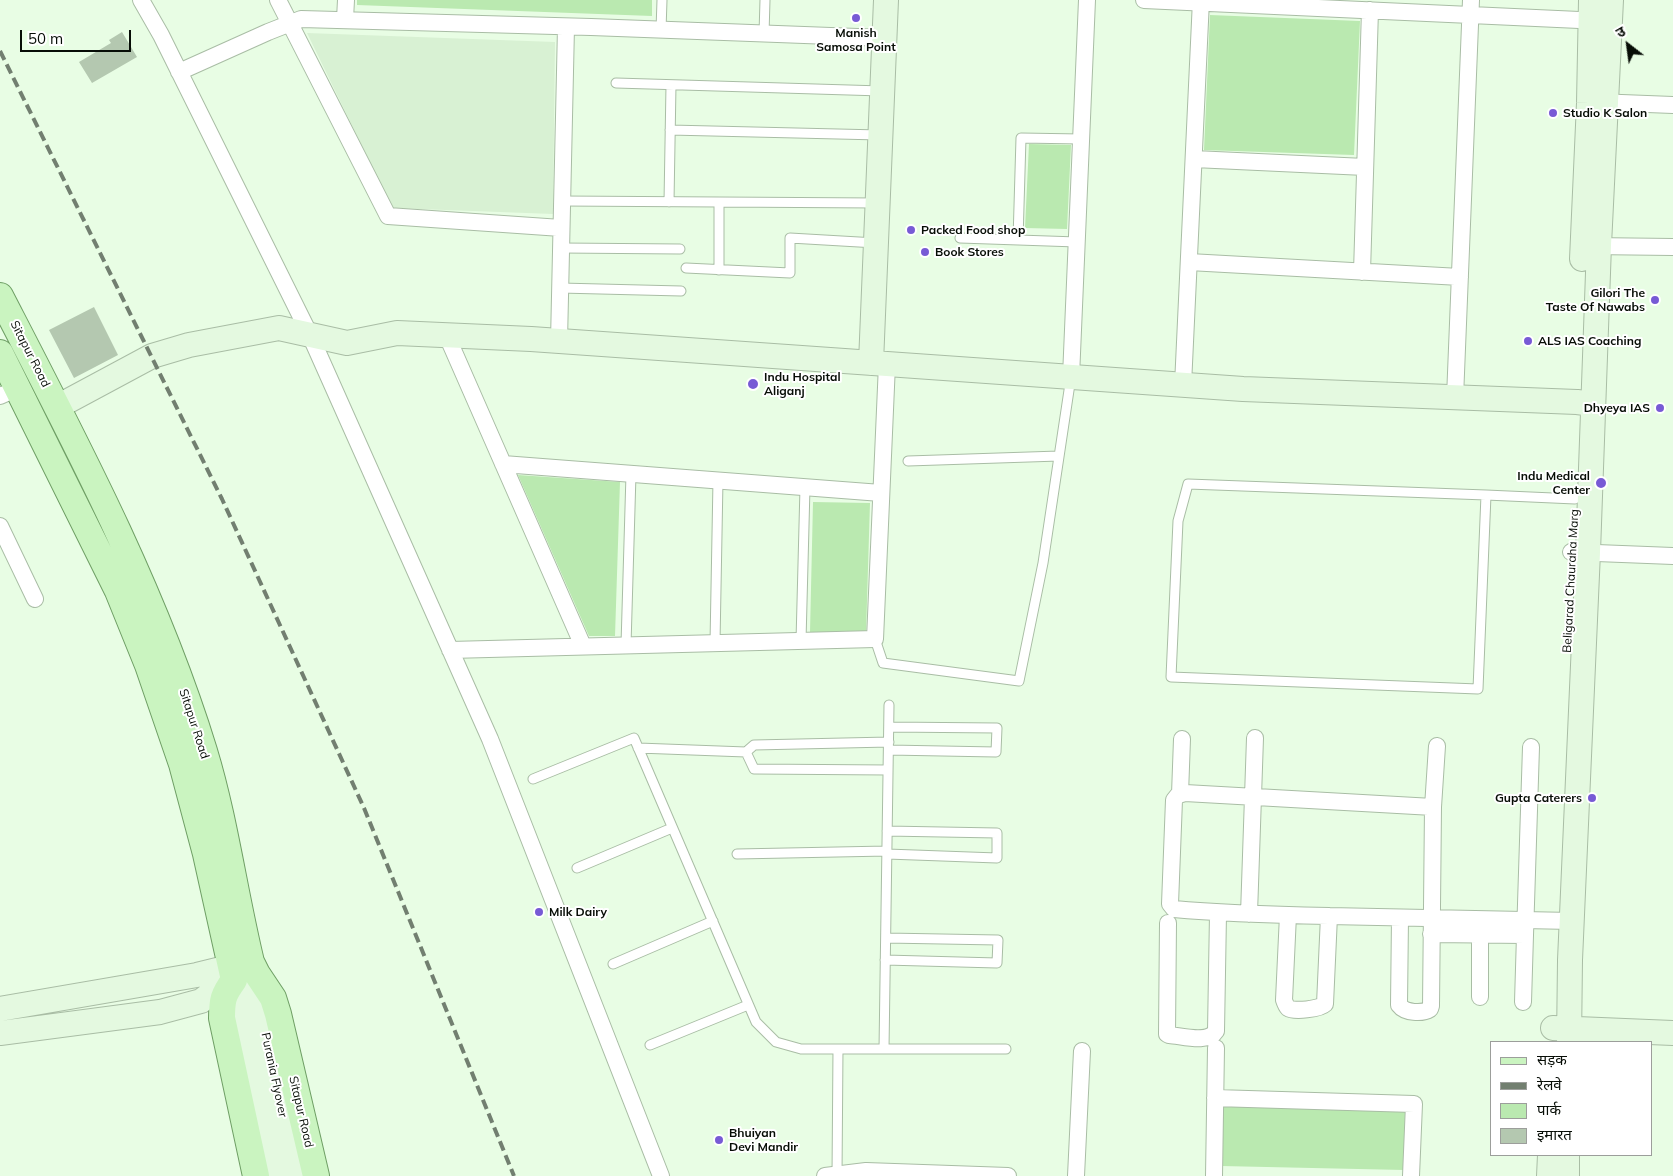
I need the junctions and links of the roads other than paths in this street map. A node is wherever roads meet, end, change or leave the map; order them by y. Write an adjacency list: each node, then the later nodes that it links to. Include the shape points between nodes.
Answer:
1 (141, 0): 19 (street)
2 (278, 0): 14 (street)
3 (346, 0): 13 (street)
4 (662, 0): 16 (lane)
5 (765, 0): 17 (lane)
6 (886, 0): 18 (street)
7 (1087, 0): 27 (street)
8 (1144, 0): 9 (street)
9 (1201, 1): 11 (street); 28 (street)
10 (1471, 7): 11 (street); 12 (street); 47 (street)
11 (1370, 10): 29 (street)
12 (1601, 10): 23 (street, Beligarad Chauraha Marg)
13 (345, 19): 14 (street, via 301,19); 15 (street)
14 (290, 23): 19 (street); 34 (street, via 388,216)
15 (566, 26): 16 (street); 30 (street)
16 (661, 30): 17 (street)
17 (764, 34): 18 (street)
18 (884, 38): 22 (street)
19 (179, 72): 51 (street)
20 (616, 83): 21 (lane)
21 (671, 85): 22 (lane); 25 (lane)
22 (882, 91): 26 (street)
23 (1597, 102): 24 (street); 39 (street, Beligarad Chauraha Marg)
24 (1673, 105)
25 (670, 130): 26 (lane); 31 (lane)
26 (880, 136): 33 (street)
27 (1081, 140): 36 (lane, via 1021,138); 37 (street)
28 (1194, 159): 29 (street); 43 (street)
29 (1365, 167): 46 (street)
30 (562, 201): 31 (lane); 34 (street)
31 (669, 202): 32 (lane)
32 (719, 202): 33 (lane); 45 (lane)
33 (878, 203): 38 (street)
34 (561, 228): 41 (street)
35 (960, 238): 36 (lane)
36 (1018, 240): 37 (lane)
37 (1077, 242): 56 (street)
38 (876, 243): 45 (lane, via 790,238 790,273); 55 (street)
39 (1590, 246): 40 (street); 60 (street, Beligarad Chauraha Marg)
40 (1673, 247)
41 (561, 248): 42 (lane); 48 (street)
42 (680, 249)
43 (1189, 262): 46 (street); 57 (street)
44 (686, 268): 45 (lane)
45 (719, 270)
46 (1362, 272): 47 (street)
47 (1460, 277): 59 (street)
48 (560, 288): 49 (lane); 53 (street)
49 (681, 291)
50 (0, 296): 61 (main road, Sitapur Road)
51 (310, 335): 52 (street, via 347,343 397,333); 61 (street, via 279,328 189,345 152,356); 80 (street)
52 (447, 336): 53 (street); 64 (street)
53 (559, 341): 55 (street)
54 (0, 352): 58 (main road, Sitapur Road)
55 (879, 363): 56 (street); 68 (street)
56 (1071, 377): 57 (street); 62 (lane)
57 (1183, 385): 59 (street)
58 (9, 392): 114 (main road, Sitapur Road, via 118,591 148,665 182,764)
59 (1455, 398): 60 (street)
60 (1585, 403): 70 (street, Beligarad Chauraha Marg); 72 (street)
61 (57, 407): 114 (main road, Sitapur Road, via 123,542 171,654 204,752 226,836)
62 (1059, 456): 63 (lane); 75 (lane, via 1043,563 1020,681 884,664)
63 (908, 462)
64 (503, 464): 65 (street); 79 (street)
65 (631, 474): 66 (street); 78 (lane)
66 (718, 480): 67 (street); 77 (lane)
67 (805, 487): 68 (street); 76 (lane)
68 (881, 493): 75 (street)
69 (1486, 495): 69 (lane, via 1478,689 1171,677 1178,521 1188,484); 70 (lane)
70 (1575, 499): 72 (street, Beligarad Chauraha Marg)
71 (0, 526): 74 (street)
72 (1580, 552): 73 (street); 106 (street, Beligarad Chauraha Marg)
73 (1673, 556)
74 (35, 599)
75 (875, 639): 76 (street)
76 (801, 641): 77 (street)
77 (715, 643): 78 (street)
78 (626, 645): 79 (street)
79 (583, 646): 80 (street)
80 (450, 650): 135 (street, via 490,738)
81 (890, 705): 82 (lane)
82 (889, 727): 85 (lane); 85 (lane, via 997,728 996,752)
83 (1256, 738): 93 (street)
84 (1182, 739): 92 (street)
85 (889, 746): 89 (lane, via 754,745); 90 (lane)
86 (1437, 746): 94 (street)
87 (1531, 747): 109 (street)
88 (638, 748): 89 (lane); 91 (lane, via 634,738); 95 (lane)
89 (746, 752): 90 (lane, via 754,769)
90 (888, 770): 96 (lane)
91 (533, 779)
92 (1180, 794): 93 (street); 100 (street, via 1172,807 1170,904 1174,909)
93 (1253, 797): 94 (street); 101 (street)
94 (1433, 807): 108 (street)
95 (672, 828): 99 (lane); 105 (lane)
96 (887, 831): 97 (lane); 97 (lane, via 997,833 997,858)
97 (887, 852): 98 (lane); 111 (lane)
98 (737, 854)
99 (577, 868)
100 (1218, 914): 101 (street); 107 (street, via 1216,1031 1206,1038 1167,1034)
101 (1250, 914): 102 (street)
102 (1288, 915): 103 (street); 103 (street, via 1284,1000 1291,1009 1321,1008 1325,1004)
103 (1329, 916): 104 (street)
104 (1400, 918): 108 (street); 108 (street, via 1398,1001 1408,1012 1427,1011 1431,1006)
105 (713, 921): 113 (lane); 117 (lane)
106 (1565, 921): 109 (street); 121 (street, Beligarad Chauraha Marg)
107 (1168, 924)
108 (1431, 926): 109 (street); 110 (street)
109 (1525, 928): 110 (street); 116 (street)
110 (1480, 934): 115 (street)
111 (886, 938): 112 (lane); 112 (lane, via 998,940 997,963)
112 (885, 960): 125 (lane)
113 (613, 964)
114 (243, 971): 118 (street, via 196,974); 120 (street, via 201,1001 160,1012); 131 (main road, via 225,991 222,1018); 132 (street, Purania Flyover); 133 (street, Purania Flyover, via 257,992); 134 (main road, Sitapur Road, via 273,998)
115 (1480, 997)
116 (1523, 1002)
117 (748, 1005): 122 (lane); 124 (lane, via 756,1022 776,1042 801,1049)
118 (0, 1009)
119 (1673, 1033): 121 (street)
120 (0, 1034)
121 (1561, 1036)
122 (650, 1045)
123 (1216, 1048): 128 (street)
124 (838, 1049): 125 (lane); 136 (lane)
125 (884, 1049): 126 (lane)
126 (1006, 1049)
127 (1082, 1051): 138 (street)
128 (1215, 1098): 139 (street); 140 (street, via 1414,1104)
129 (1550, 1156): 141 (street)
130 (1567, 1156): 142 (street)
131 (256, 1176)
132 (278, 1176)
133 (296, 1176)
134 (316, 1176)
135 (661, 1176)
136 (834, 1176): 137 (street, via 866,1171)
137 (1008, 1176)
138 (1076, 1176)
139 (1214, 1176)
140 (1411, 1176)
141 (1550, 1176)
142 (1567, 1176)

